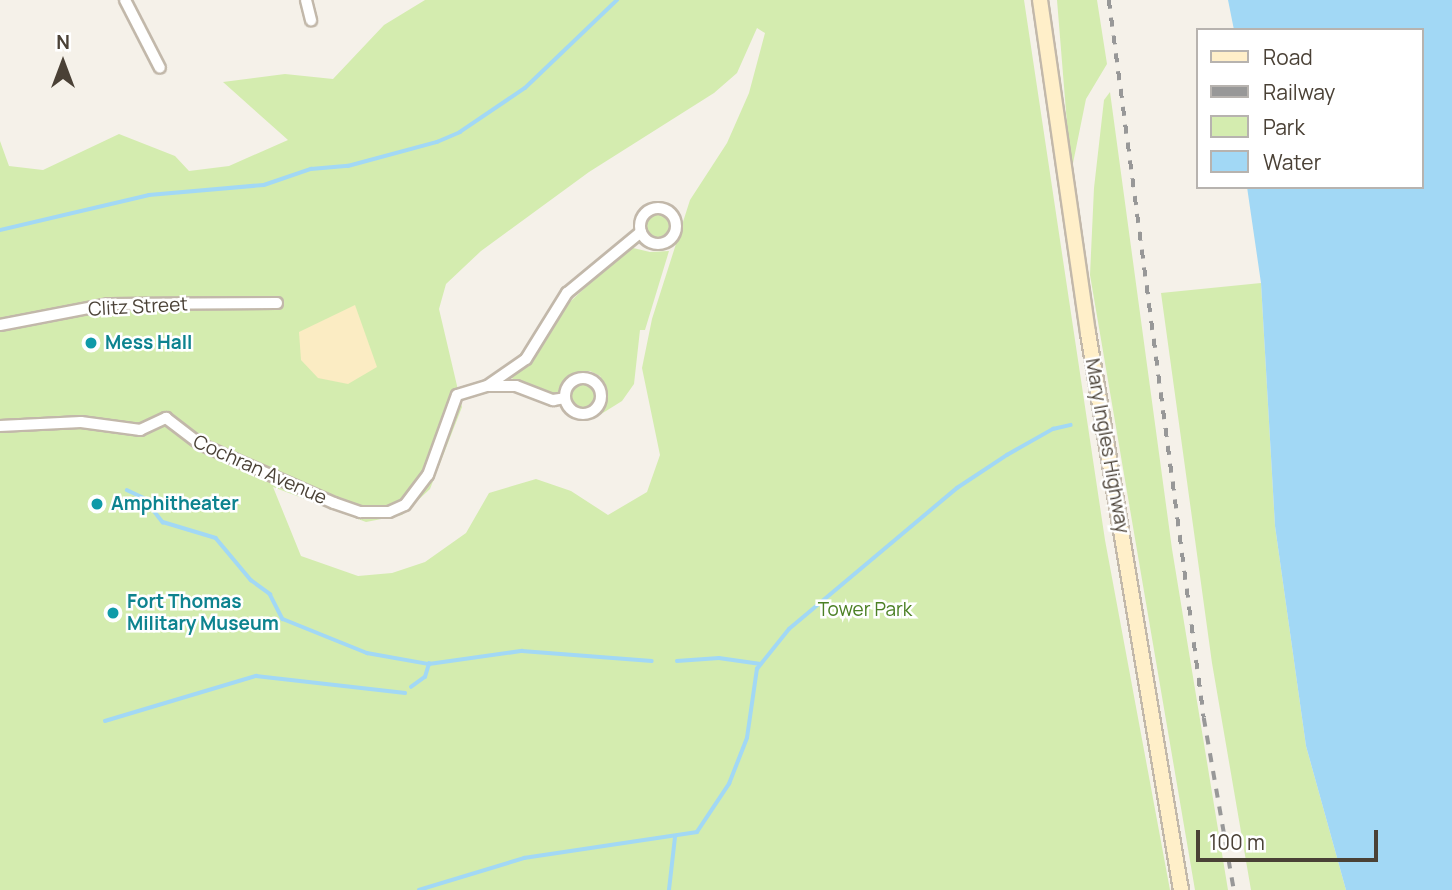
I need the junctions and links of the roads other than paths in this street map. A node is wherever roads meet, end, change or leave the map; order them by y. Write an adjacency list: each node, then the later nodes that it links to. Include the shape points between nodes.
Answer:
1 (125, 0): 5 (street)
2 (306, 0): 4 (street)
3 (1040, 0): 12 (street, Mary Ingles Highway, via 1088,333)
4 (311, 20)
5 (160, 68)
6 (641, 232): 9 (street, via 567,293 526,359)
7 (277, 303): 8 (street, Clitz Street, via 109,304)
8 (0, 325)
9 (487, 386): 10 (street, via 516,386 561,401); 11 (street, Cochran Avenue, via 457,395 418,492 405,505 374,513 334,503 200,444 166,418 140,430 81,422)
10 (565, 398)
11 (0, 426)
12 (1181, 890)

